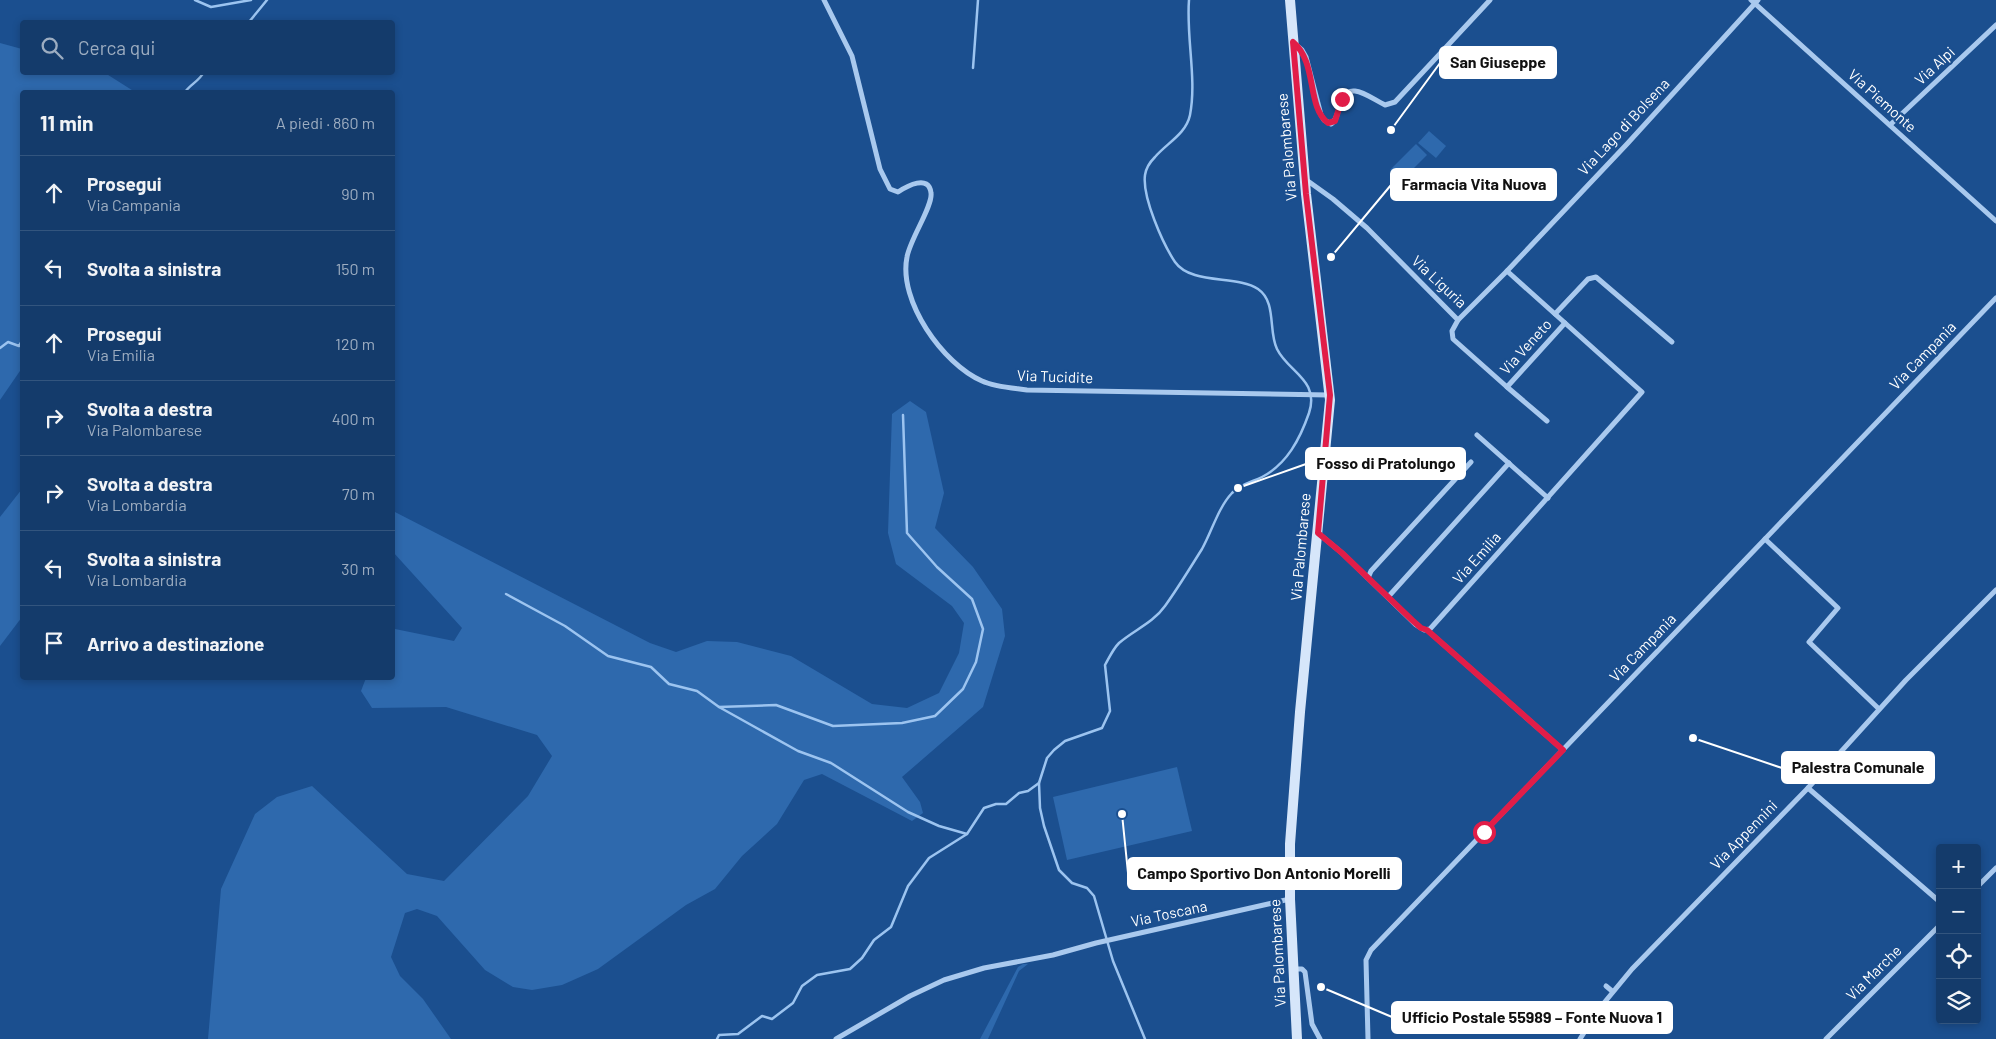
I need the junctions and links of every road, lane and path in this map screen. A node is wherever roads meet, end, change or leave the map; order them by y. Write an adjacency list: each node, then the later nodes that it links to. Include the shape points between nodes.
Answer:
1 (824, 0): 17 (street, Via Tucidite, via 852,56 880,169 890,189 898,192 910,184 921,182 928,185 931,192 930,204 909,247 906,274 910,295 927,332 960,367 982,381 1027,390)
2 (1290, 0): 6 (main road, Via Palombarese)
3 (1490, 0): 6 (street, via 1396,102 1385,105 1357,92 1349,92 1342,99 1331,124 1321,116 1306,57)
4 (1754, 1): 7 (street, Via Piemonte); 10 (street, Via Lago di Bolsena, via 1627,144)
5 (1996, 25): 7 (street, Via Alpi)
6 (1293, 42): 8 (main road, Via Palombarese)
7 (1890, 125): 9 (street, Via Piemonte)
8 (1304, 179): 13 (street, Via Liguria, via 1346,209); 17 (main road, Via Palombarese)
9 (1996, 221)
10 (1507, 270): 12 (street); 13 (street, Via Liguria)
11 (1996, 298): 24 (street, Via Campania)
12 (1555, 314): 14 (street); 15 (street, via 1588,279 1596,277)
13 (1458, 320): 16 (street, Via Veneto, via 1452,331 1453,339)
14 (1566, 323): 16 (street, Via Veneto); 22 (street, Via Emilia, via 1642,392)
15 (1672, 342)
16 (1507, 387): 18 (street)
17 (1330, 395): 23 (main road, Via Palombarese)
18 (1547, 421)
19 (1477, 436): 21 (street)
20 (1471, 462): 25 (street)
21 (1509, 463): 22 (street); 27 (street)
22 (1548, 498): 28 (street, Via Emilia)
23 (1318, 533): 25 (street); 34 (main road, Via Palombarese, via 1292,809)
24 (1765, 539): 29 (street, via 1838,608 1809,642); 30 (street, Via Campania)
25 (1368, 578): 27 (street)
26 (1996, 590): 29 (street, Via Appennini)
27 (1388, 596): 28 (street, via 1416,624)
28 (1427, 630): 30 (street)
29 (1879, 709): 31 (street, Via Appennini)
30 (1563, 750): 43 (street, Via Campania, via 1368,953)
31 (1808, 788): 35 (street); 39 (street, Via Appennini)
32 (1996, 868): 33 (street)
33 (1981, 883)
34 (1290, 899): 37 (main road, Via Palombarese); 40 (street, Via Toscana, via 984,968 937,983)
35 (1936, 899)
36 (1936, 929): 45 (street, Via Marche)
37 (1294, 970): 41 (main road, Via Palombarese); 42 (street, via 1305,972 1312,1024)
38 (1606, 986): 39 (street)
39 (1612, 992): 44 (street, Via Appennini)
40 (836, 1039)
41 (1297, 1039)
42 (1320, 1039)
43 (1368, 1039)
44 (1580, 1039)
45 (1826, 1039)

